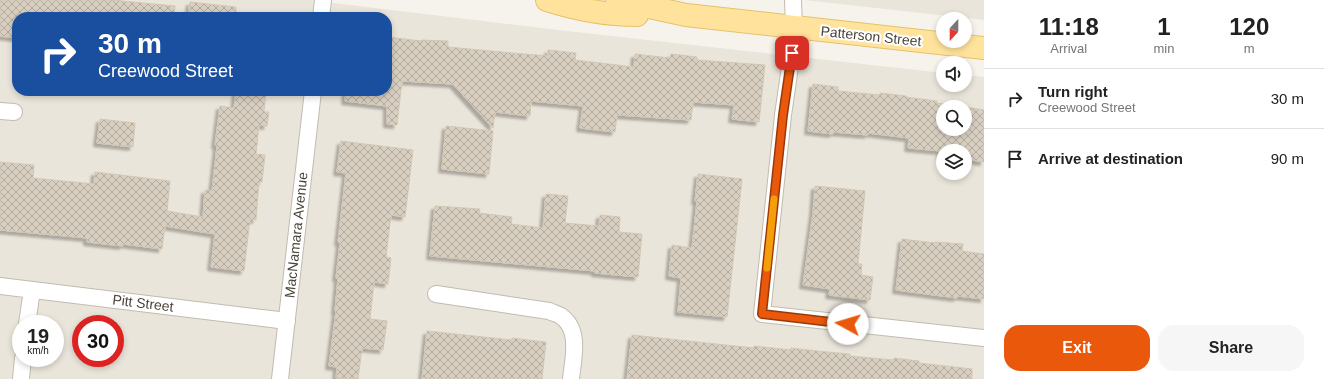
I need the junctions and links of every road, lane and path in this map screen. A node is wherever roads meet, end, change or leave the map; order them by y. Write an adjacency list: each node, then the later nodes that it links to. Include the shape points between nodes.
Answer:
1 (323, 0): 5 (street)
2 (547, 0): 6 (main road, Patterson Street, via 587,10 628,15)
3 (617, 0): 6 (main road, Patterson Street)
4 (794, 0): 7 (street)
5 (322, 12)
6 (686, 15): 7 (main road, Patterson Street)
7 (794, 27): 8 (main road, Patterson Street); 15 (street, via 762,314)
8 (984, 48)
9 (311, 96): 14 (street, MacNamara Avenue)
10 (0, 286): 11 (street, Pitt Street)
11 (32, 290): 13 (street); 14 (street, Pitt Street)
12 (436, 294): 19 (street, via 549,311 561,316 571,328 574,343)
13 (29, 315)
14 (287, 321): 18 (street, MacNamara Avenue)
15 (984, 338)
16 (23, 367): 17 (street)
17 (21, 379)
18 (280, 379)
19 (571, 379)

